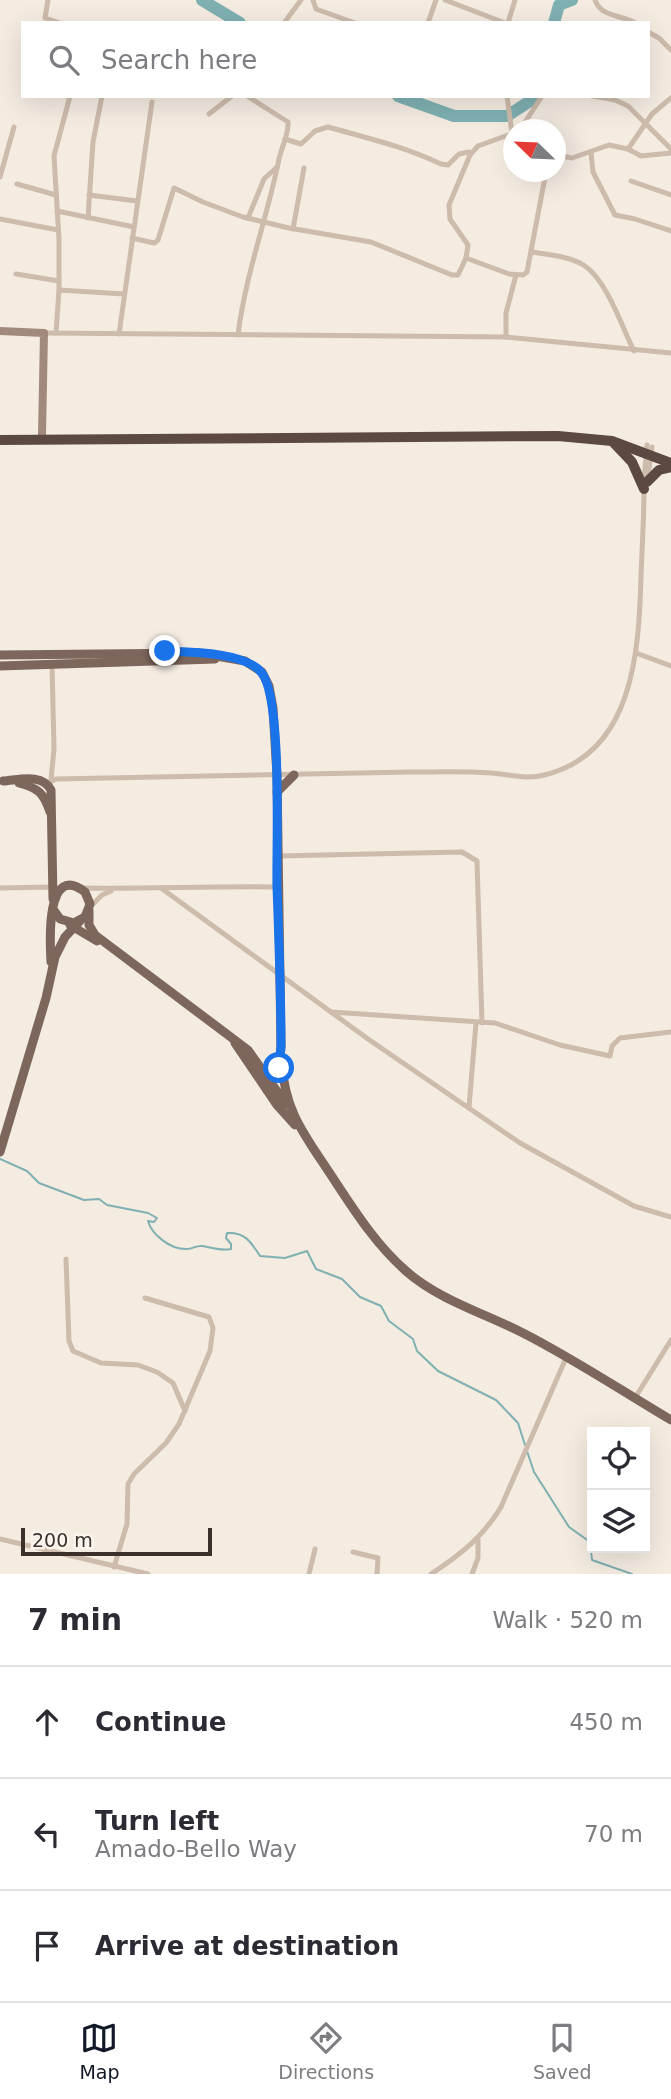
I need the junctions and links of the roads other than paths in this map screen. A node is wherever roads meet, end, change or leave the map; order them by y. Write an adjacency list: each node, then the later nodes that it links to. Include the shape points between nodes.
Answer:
1 (48, 0): 9 (street, via 45,18)
2 (301, 0): 10 (street)
3 (313, 0): 11 (street, via 316,9)
4 (436, 0): 12 (street)
5 (445, 0): 8 (street)
6 (514, 0): 14 (street)
7 (594, 0): 15 (street, via 608,15)
8 (460, 2): 13 (street)
9 (54, 21)
10 (285, 21)
11 (349, 21)
12 (429, 21)
13 (503, 21)
14 (508, 21)
15 (628, 21)
16 (650, 33): 17 (street)
17 (671, 50)
18 (69, 98): 46 (street, via 54,156)
19 (102, 98): 47 (street)
20 (229, 98): 27 (street)
21 (250, 98): 33 (street, via 288,122)
22 (507, 98): 28 (street)
23 (541, 98): 29 (street)
24 (604, 98): 30 (street, via 628,106)
25 (671, 98): 30 (street)
26 (152, 102): 49 (street)
27 (209, 114)
28 (511, 119)
29 (527, 119)
30 (645, 124): 34 (street); 35 (street)
31 (14, 127): 39 (street)
32 (503, 137): 37 (street, via 478,146)
33 (285, 139): 37 (street, via 301,144 315,131 328,127 399,145 441,164 448,165 464,151); 40 (street)
34 (628, 149): 35 (street, via 641,156); 36 (street, via 608,145)
35 (670, 151)
36 (591, 153): 38 (street); 58 (street, via 593,172 615,215)
37 (470, 155): 61 (street, via 449,205 450,219 468,245)
38 (566, 157)
39 (3, 159): 42 (street)
40 (277, 167): 52 (street, via 264,179); 54 (street)
41 (304, 167): 56 (street)
42 (0, 177)
43 (631, 181): 48 (street)
44 (544, 182): 60 (street)
45 (17, 184): 46 (street)
46 (55, 195): 50 (street)
47 (89, 195): 49 (street); 51 (street)
48 (671, 195)
49 (137, 201): 55 (street)
50 (57, 211): 51 (street); 57 (street)
51 (88, 218): 55 (street)
52 (248, 218): 54 (street); 59 (street, via 174,188 158,240)
53 (0, 219): 57 (street)
54 (264, 222): 56 (street); 71 (street)
55 (134, 227): 59 (street)
56 (293, 229): 61 (street, via 371,242 452,275 458,275)
57 (58, 230): 64 (street)
58 (671, 232)
59 (132, 238): 66 (street)
60 (531, 252): 63 (street, via 527,272); 74 (street, via 586,266 606,293)
61 (466, 258): 63 (street)
62 (16, 274): 64 (street)
63 (516, 275): 72 (street, via 506,313)
64 (59, 281): 65 (street)
65 (59, 290): 66 (street); 69 (street)
66 (124, 294): 70 (street)
67 (0, 331): 68 (street)
68 (44, 333): 69 (street); 77 (street)
69 (56, 333): 70 (street)
70 (119, 334): 71 (street)
71 (238, 335): 72 (street)
72 (506, 337): 74 (street)
73 (671, 343): 75 (street)
74 (634, 351): 75 (street)
75 (669, 353)
76 (0, 434): 77 (highway)
77 (42, 434): 80 (highway, via 550,429 603,434)
78 (0, 440): 79 (highway, via 558,436)
79 (612, 442): 80 (highway); 83 (highway, via 632,462)
80 (649, 450): 81 (highway); 82 (highway); 83 (street)
81 (671, 455)
82 (671, 465): 83 (highway)
83 (645, 485): 84 (street)
84 (636, 653): 88 (street); 89 (street, via 626,696 609,729 580,759 553,772 531,777 465,772)
85 (0, 655): 86 (main road)
86 (52, 659): 87 (main road); 90 (main road, via 182,652 252,664 267,679); 92 (street, via 54,749)
87 (0, 666)
88 (671, 666)
89 (294, 775): 90 (street); 94 (main road)
90 (277, 776): 92 (street); 94 (main road)
91 (1, 781): 92 (main road); 93 (main road)
92 (49, 781): 93 (street); 95 (main road)
93 (41, 792): 95 (main road)
94 (277, 792): 96 (main road)
95 (52, 820): 97 (main road)
96 (277, 856): 100 (main road); 111 (street, via 462,852 477,861)
97 (53, 861): 98 (main road); 99 (main road, via 59,876)
98 (53, 887): 99 (street); 101 (street); 104 (main road)
99 (74, 887): 103 (street); 104 (main road, via 57,892); 105 (main road, via 88,897)
100 (277, 887): 102 (street); 109 (main road)
101 (0, 888)
102 (160, 888): 103 (street); 109 (street)
103 (117, 890): 105 (street, via 102,895)
104 (53, 905): 106 (main road, via 57,917); 108 (main road)
105 (89, 908): 106 (main road); 107 (main road, via 91,930)
106 (73, 923): 107 (main road); 108 (main road)
107 (106, 946): 114 (main road, via 248,1050)
108 (51, 971): 118 (main road)
109 (281, 974): 110 (street); 113 (main road)
110 (331, 1012): 111 (street); 115 (street)
111 (479, 1023): 112 (street, via 495,1023 610,1056 620,1038); 115 (street)
112 (671, 1032)
113 (281, 1046): 114 (main road, via 279,1068); 116 (main road, via 283,1083)
114 (269, 1086): 116 (main road); 117 (main road, via 287,1117)
115 (468, 1107): 119 (street, via 551,1161 634,1206)
116 (294, 1117): 117 (main road)
117 (302, 1131): 123 (main road, via 372,1235 409,1273 438,1293)
118 (0, 1152)
119 (671, 1217)
120 (66, 1258): 125 (street, via 73,1352 101,1363 138,1365 157,1373 173,1383)
121 (145, 1298): 125 (street, via 209,1317 213,1328 210,1351)
122 (671, 1340): 124 (street)
123 (566, 1358): 124 (main road); 128 (street, via 501,1507)
124 (635, 1398): 126 (main road)
125 (186, 1411): 131 (street, via 166,1443 128,1484 127,1524)
126 (671, 1420)
127 (0, 1539): 131 (street)
128 (478, 1539): 135 (street); 136 (street)
129 (315, 1549): 133 (street)
130 (353, 1552): 134 (street, via 378,1558)
131 (114, 1567): 132 (street)
132 (148, 1574)
133 (309, 1574)
134 (377, 1574)
135 (431, 1574)
136 (472, 1574)

